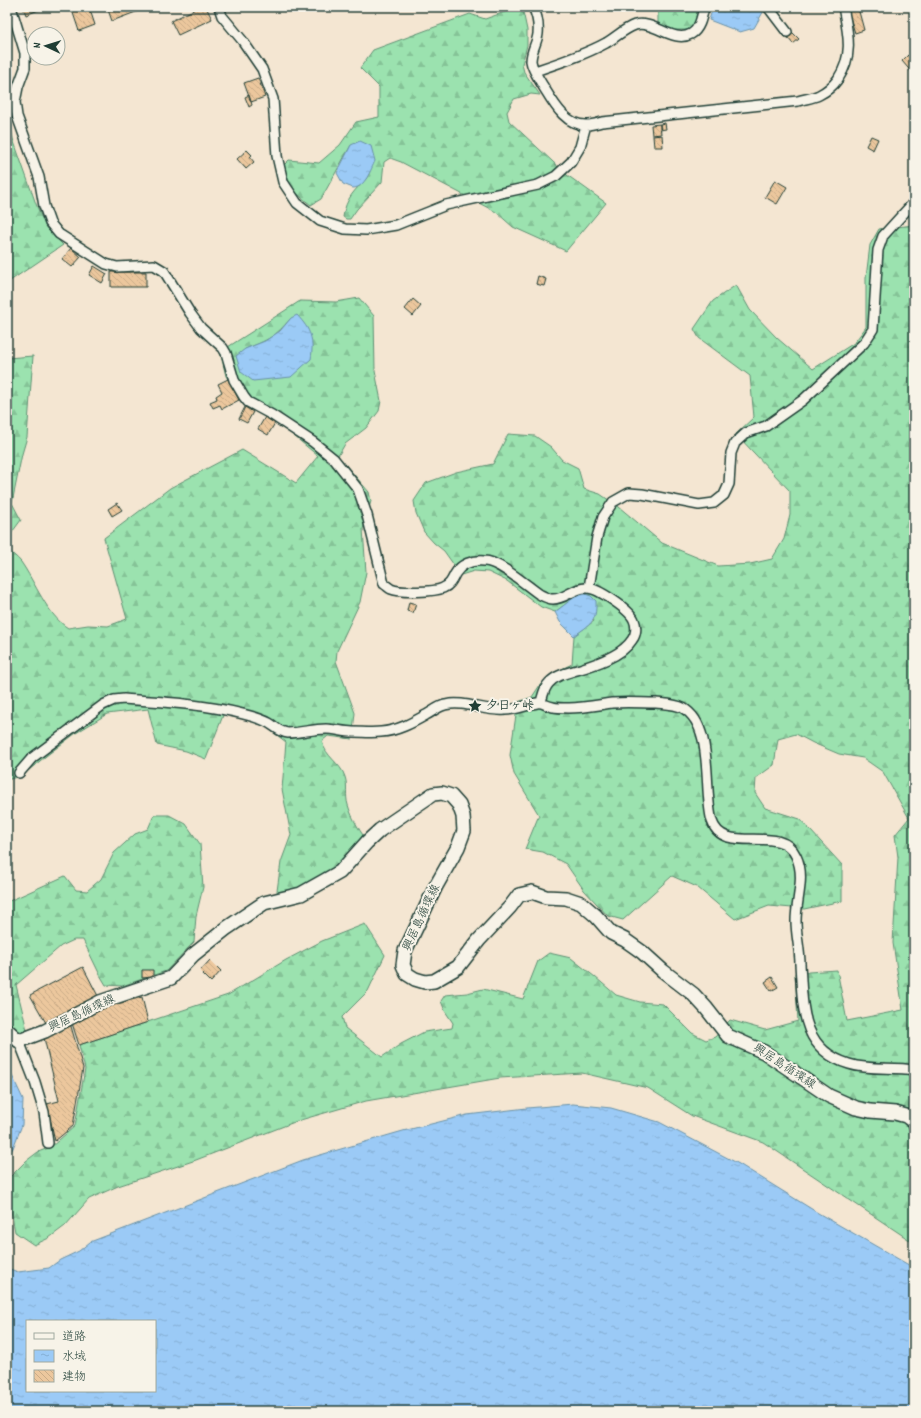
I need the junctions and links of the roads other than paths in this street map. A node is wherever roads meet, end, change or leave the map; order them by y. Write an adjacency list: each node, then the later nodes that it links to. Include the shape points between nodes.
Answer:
1 (11, 7): 7 (main road); 12 (street, via 25,53 25,68 15,102 17,116 38,177 50,223 59,234 106,264 117,267 154,265 164,271 197,323 223,348 234,380 248,402 313,442 334,459 358,489 384,584 399,591 443,588 450,583 463,565 484,561 495,563 539,594 553,599 581,588)
2 (219, 7): 10 (street, via 222,16 262,69 273,99 277,156 283,182 297,203 326,223 345,229 366,230 396,225 446,205 538,185 556,176 571,162 580,147)
3 (533, 7): 9 (street, via 538,16 538,34 531,62)
4 (704, 7): 9 (street, via 698,26 690,35 680,36 646,25 636,25 586,52)
5 (768, 7): 8 (street)
6 (843, 7): 10 (street, via 849,52 844,70 834,86 819,95 798,100)
7 (7, 8)
8 (787, 32)
9 (535, 71): 10 (street, via 554,104 565,117)
10 (586, 125)
11 (914, 202): 12 (street, via 884,236 878,250 873,329 864,343 803,400 766,426 746,433 736,443 731,453 729,484 724,495 714,503 699,505 629,493 613,502 603,517 597,537)
12 (589, 588): 13 (street, via 610,598 626,610 634,619 635,636 628,647 617,654 560,675 550,682 544,690)
13 (541, 702): 14 (street, via 507,710 443,705 399,729 380,732 327,729 289,733 279,731 269,723 225,710 181,702 114,700 103,705 32,758); 17 (street, via 553,707 572,708 616,703 671,704 684,708 695,718 702,733 711,817 715,829 721,835 731,838 773,840 786,845 795,853 800,866 796,919 803,1007 807,1027 818,1045 834,1058 850,1065)
14 (19, 773)
15 (7, 1030): 16 (main road)
16 (19, 1041): 18 (main road, 興居島循環線, via 45,1031 100,1002 171,978 193,955 264,902 301,894 340,872 380,830 433,794 442,793 452,796 459,805 464,816 464,831 405,951 403,964 407,974 425,982 434,981 458,967 519,895 532,892 546,897 566,898 581,903 611,933 642,952 693,994 728,1036 764,1052 829,1096 856,1108 895,1113); 19 (street, via 44,1112)
17 (914, 1070)
18 (914, 1122)
19 (48, 1143)

